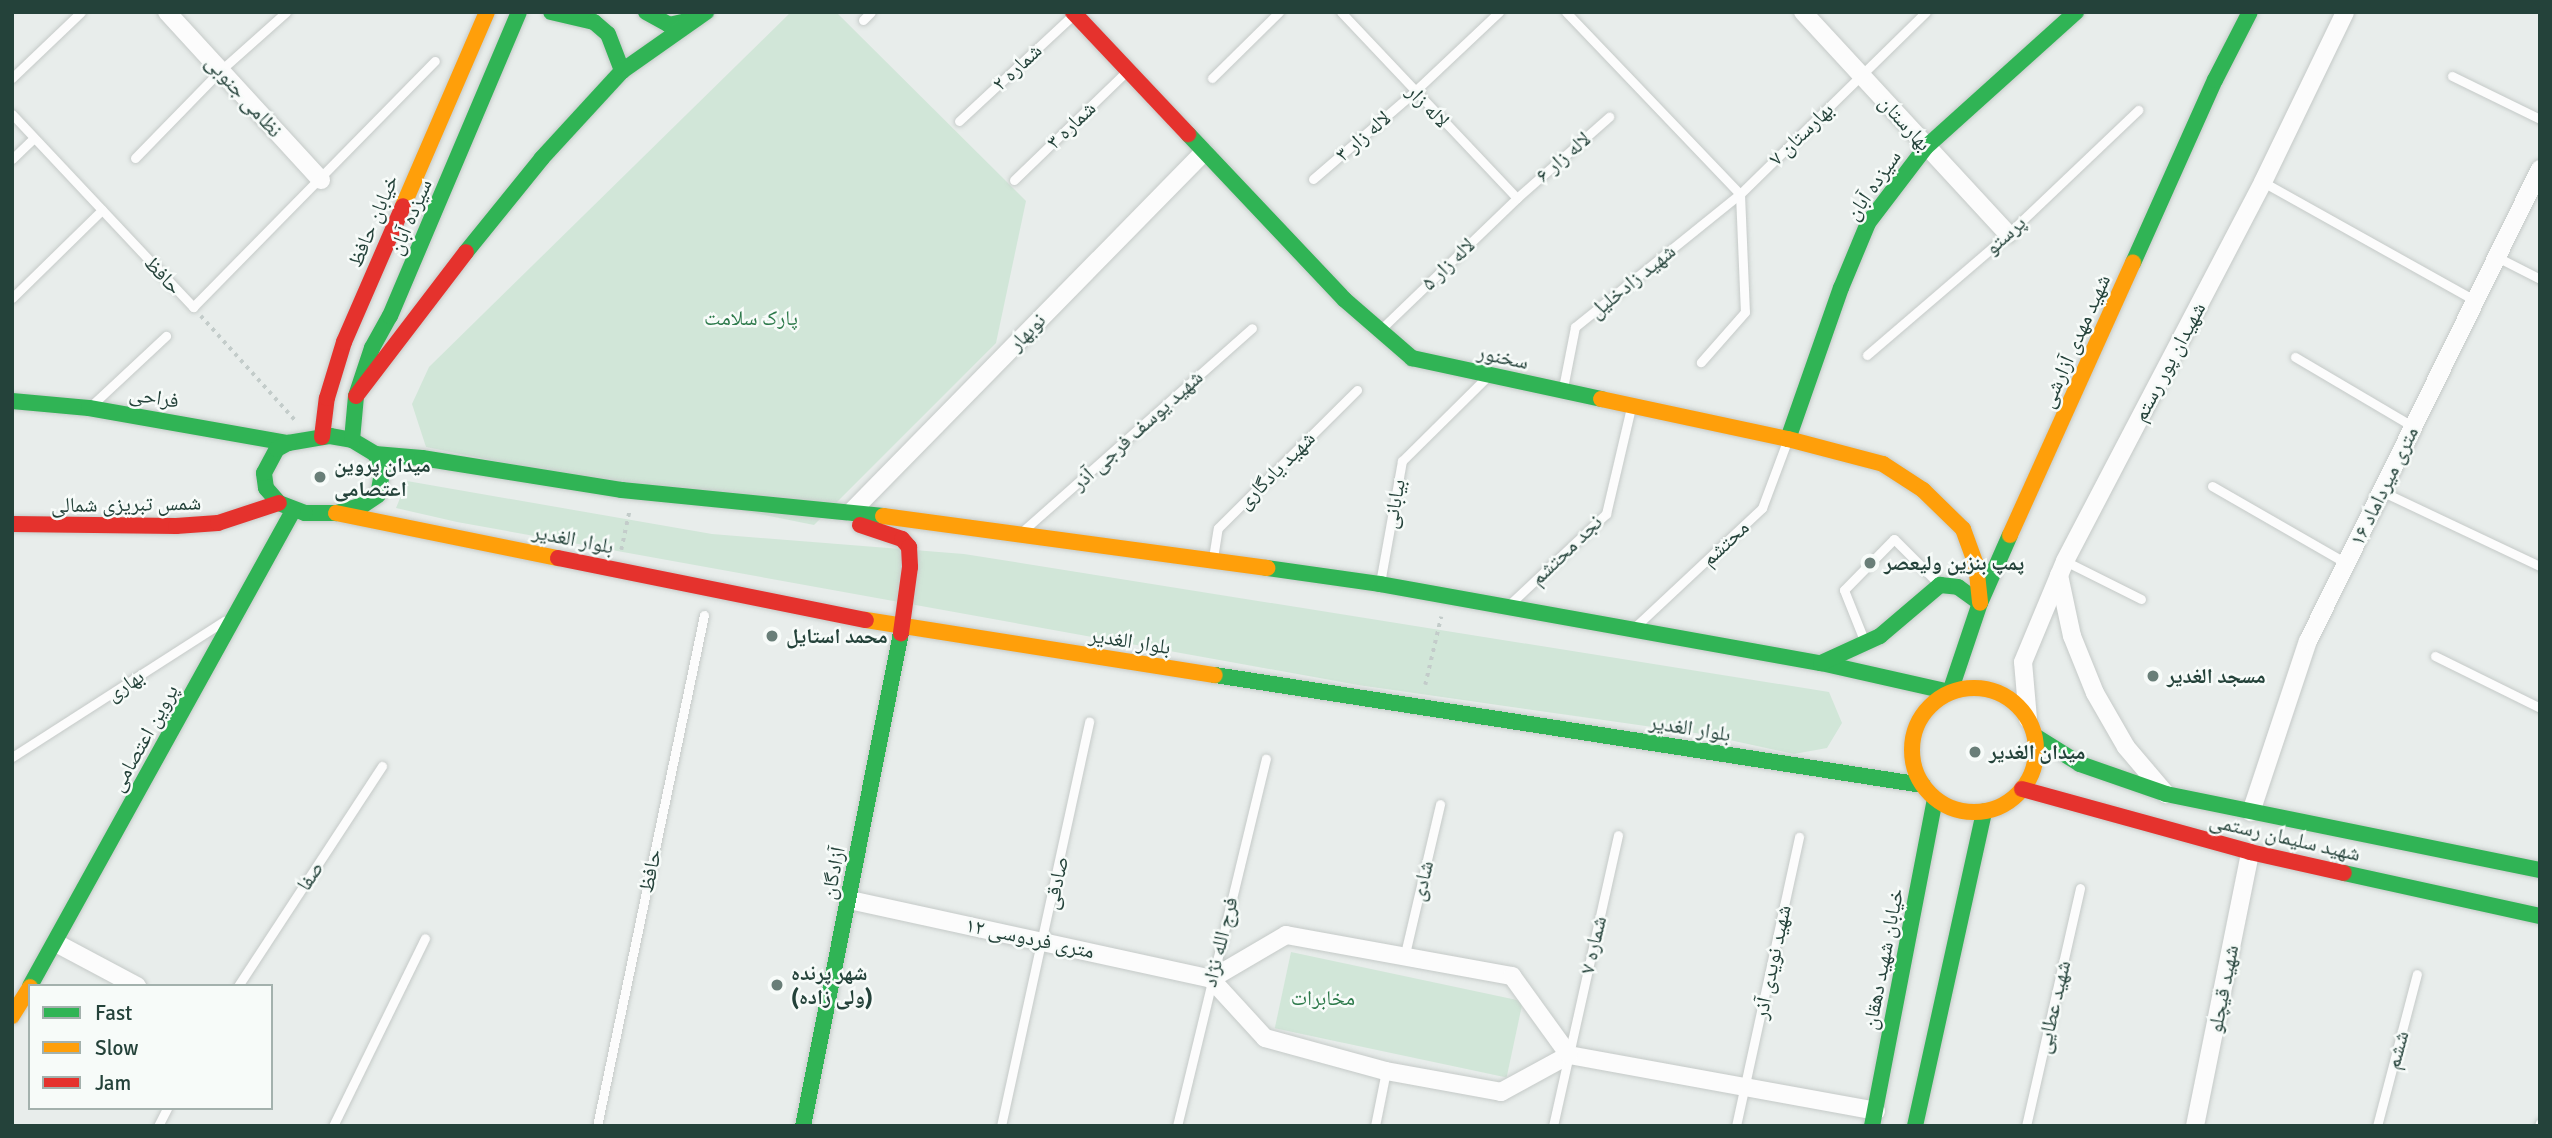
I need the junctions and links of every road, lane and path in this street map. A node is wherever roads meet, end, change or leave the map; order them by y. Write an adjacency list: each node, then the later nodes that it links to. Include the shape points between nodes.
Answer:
1 (81, 12): 28 (lane)
2 (167, 12): 23 (street, نظامی جنوبی)
3 (286, 12): 23 (lane)
4 (487, 12): 69 (street, خیابان حافظ, via 344,342)
5 (501, 12): 18 (street)
6 (551, 12): 24 (street, via 594,22 608,34)
7 (646, 12): 20 (street, via 669,25)
8 (871, 12): 21 (lane)
9 (1279, 12): 29 (lane)
10 (1341, 12): 30 (lane, لاله زار)
11 (1499, 12): 30 (lane, لاله زار ۳)
12 (1566, 12): 46 (lane)
13 (1803, 12): 26 (street, بهارستان)
14 (1926, 12): 26 (lane, بهارستان ۷)
15 (2076, 12): 37 (street, سیزده آبان)
16 (2250, 12): 92 (street, شهید مهدی آزارشی, via 2215,80)
17 (2345, 12): 45 (street, شهیدان پور رستم)
18 (518, 13): 64 (street, سیزده آبان, via 390,316 372,348)
19 (1074, 13): 25 (street, سخنور); 35 (lane, شماره ۲)
20 (703, 15): 24 (street)
21 (863, 20)
22 (435, 61): 43 (lane)
23 (221, 71): 39 (lane); 43 (street, نظامی جنوبی)
24 (622, 71): 64 (street, via 542,158)
25 (1128, 71): 38 (street, سخنور); 44 (lane, شماره ۳)
26 (1862, 75): 37 (street, بهارستان); 46 (lane, بهارستان ۷)
27 (2452, 76): 34 (lane)
28 (12, 78)
29 (1212, 78)
30 (1414, 92): 42 (lane, لاله زار ۳); 47 (lane, لاله زار)
31 (2138, 110): 49 (lane, پرستو)
32 (12, 114): 36 (lane, حافظ)
33 (1609, 117): 47 (lane, لاله زار ۶)
34 (2540, 119)
35 (959, 121)
36 (34, 138): 40 (lane); 48 (lane, حافظ)
37 (1926, 147): 49 (street, بهارستان); 70 (street, سیزده آبان, via 1868,223)
38 (1203, 152): 56 (street, سخنور); 79 (street, نوبهار)
39 (135, 158)
40 (12, 159)
41 (2540, 169): 50 (street, ۱۶ متری میرداماد)
42 (1313, 179)
43 (321, 180): 54 (lane)
44 (1014, 180)
45 (2263, 182): 53 (lane); 86 (street, شهیدان پور رستم)
46 (1740, 194): 60 (lane, via 1745,312); 63 (lane, شهید زادخلیل, via 1575,327)
47 (1517, 198): 56 (lane, لاله زار ۵)
48 (102, 210): 52 (lane); 54 (lane, حافظ)
49 (2008, 234): 58 (lane, پرستو)
50 (2497, 257): 51 (lane); 53 (street, ۱۶ متری میرداماد)
51 (2540, 279)
52 (12, 298)
53 (2476, 300): 68 (street, ۱۶ متری میرداماد)
54 (193, 307): 69 (path, حافظ)
55 (1252, 328): 82 (lane, شهید یوسف فرجی آذر)
56 (1379, 330): 61 (street, سخنور, via 1412,358)
57 (166, 336): 67 (lane)
58 (1867, 355)
59 (2295, 357): 68 (lane)
60 (1701, 362)
61 (1489, 375): 63 (street, سخنور); 88 (lane, بیابانی, via 1402,461)
62 (1357, 390): 83 (lane, شهید یادگاری, via 1218,527)
63 (1562, 391): 66 (street, سخنور)
64 (356, 396): 71 (street, سیزده آبان)
65 (12, 401): 67 (street, فراحی)
66 (1631, 406): 70 (street, سخنور); 93 (lane, نجد محتشم, via 1606,514)
67 (89, 408): 72 (street, فراحی)
68 (2414, 427): 75 (street, ۱۶ متری میرداماد)
69 (317, 438): 71 (street); 72 (street)
70 (1788, 439): 92 (street, سخنور, via 1883,464 1923,489 1963,529 1976,564); 97 (lane, محتشم, via 1762,508)
71 (352, 440): 73 (street)
72 (288, 443): 77 (street, via 277,449 264,473 266,488)
73 (375, 454): 76 (street); 80 (street, via 383,467 378,495)
74 (2212, 486): 84 (lane)
75 (2381, 491): 84 (street, ۱۶ متری میرداماد); 85 (lane)
76 (634, 492): 78 (street); 87 (path)
77 (286, 507): 80 (street); 81 (street, شمس تبریزی شمالی, via 218,523 176,526); 94 (street, پروین اعتصامی)
78 (816, 510): 79 (street); 96 (street, آزادگان, via 891,533 906,543 910,557)
79 (851, 512): 82 (street)
80 (335, 513): 87 (street, بلوار الغدیر)
81 (12, 524)
82 (1021, 532): 83 (street)
83 (1212, 560): 88 (street)
84 (2346, 563): 115 (street, ۱۶ متری میرداماد, via 2308,641)
85 (2540, 566)
86 (2062, 568): 91 (lane); 105 (street, شهیدان پور رستم, via 2024,662); 111 (street, via 2072,636 2095,693 2126,747)
87 (617, 569): 96 (street, بلوار الغدیر)
88 (1380, 584): 90 (street)
89 (1940, 585): 92 (street, via 1958,587); 98 (street); 98 (lane, via 1894,539 1844,590)
90 (1446, 595): 93 (street); 102 (path)
91 (2141, 599)
92 (1980, 603): 101 (street, شهید مهدی آزارشی)
93 (1508, 605): 97 (street)
94 (237, 612): 106 (lane, بهاری); 125 (street, پروین اعتصامی)
95 (704, 615): 141 (lane, حافظ)
96 (902, 627): 102 (street, بلوار الغدیر); 121 (street, آزادگان)
97 (1634, 628): 100 (street)
98 (1866, 644): 100 (street)
99 (2435, 656): 103 (lane)
100 (1821, 663): 101 (street)
101 (1950, 692): 105 (street, via 1996,691 2008,698); 109 (street, via 1934,702 1914,732 1911,751)
102 (1420, 707): 109 (street, بلوار الغدیر)
103 (2540, 708)
104 (1089, 721): 124 (lane, صادقی)
105 (2031, 727): 110 (street, via 2036,755); 111 (street, شهید سلیمان رستمی, via 2080,764)
106 (12, 757)
107 (1266, 759): 128 (lane, فرج الله نژاد)
108 (382, 766): 131 (lane, صفا)
109 (1922, 785): 112 (street)
110 (2022, 789): 114 (street, via 2008,802); 118 (street, شهید سلیمان رستمی)
111 (2166, 794): 115 (street, شهید سلیمان رستمی)
112 (1935, 799): 114 (street, via 1958,810); 138 (street, خیابان شهید دهقان)
113 (1440, 804): 126 (lane, شادی)
114 (1984, 811): 148 (street)
115 (2251, 812): 119 (street, شهید سلیمان رستمی)
116 (1618, 835): 134 (lane, شماره ۷)
117 (1799, 836): 136 (lane, شهید نویدی آذر)
118 (2250, 852): 122 (street, شهید سلیمان رستمی); 150 (street, شهید قیچلو)
119 (2540, 870)
120 (2080, 888): 149 (lane, شهید عطایی)
121 (850, 900): 124 (street, ۱۲ متری فردوسی); 142 (street, آزادگان)
122 (2540, 916)
123 (425, 938): 140 (lane)
124 (1044, 940): 128 (street, ۱۲ متری فردوسی); 143 (lane, صادقی)
125 (56, 943): 129 (street, پروین اعتصامی); 130 (street)
126 (1404, 958): 128 (street, via 1286,935); 134 (street, via 1512,976)
127 (2417, 974): 151 (lane, ششم)
128 (1211, 979): 135 (street, via 1265,1038); 144 (lane, فرج الله نژاد)
129 (31, 984)
130 (133, 984)
131 (239, 984)
132 (28, 989): 133 (street, پروین اعتصامی)
133 (12, 1016)
134 (1569, 1055): 135 (street, via 1502,1092); 136 (street); 146 (lane, شماره ۷)
135 (1386, 1071): 145 (lane)
136 (1745, 1087): 138 (street); 147 (lane, شهید نویدی آذر)
137 (166, 1110): 139 (lane)
138 (1874, 1118)
139 (158, 1126)
140 (333, 1126)
141 (597, 1126)
142 (803, 1126)
143 (1001, 1126)
144 (1177, 1126)
145 (1375, 1126)
146 (1553, 1126)
147 (1736, 1126)
148 (1914, 1126)
149 (2026, 1126)
150 (2195, 1126)
151 (2377, 1126)

